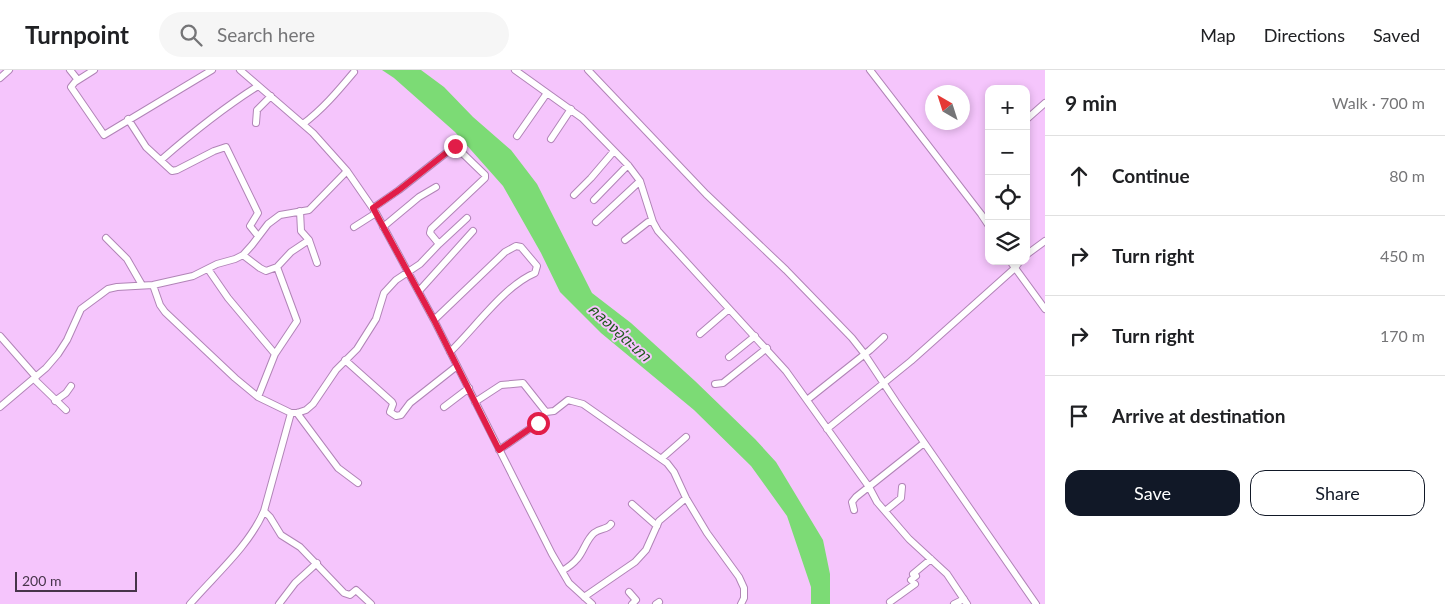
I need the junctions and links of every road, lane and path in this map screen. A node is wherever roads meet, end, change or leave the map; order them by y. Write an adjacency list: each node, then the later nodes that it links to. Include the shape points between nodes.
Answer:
1 (9, 70): 10 (street)
2 (70, 70): 11 (street)
3 (94, 70): 11 (street)
4 (212, 70): 18 (street)
5 (240, 70): 12 (street)
6 (515, 70): 13 (street)
7 (588, 70): 68 (street)
8 (870, 70): 34 (street)
9 (354, 72): 20 (street)
10 (0, 78)
11 (78, 80): 18 (street, via 71,89 104,135)
12 (258, 86): 14 (street); 24 (street, via 232,102)
13 (547, 92): 16 (street); 21 (street)
14 (271, 96): 19 (street, via 257,110); 20 (street)
15 (1045, 103): 17 (street)
16 (571, 109): 22 (street); 23 (street)
17 (1030, 116)
18 (128, 119): 24 (street, via 146,147)
19 (256, 123)
20 (303, 124): 26 (street)
21 (517, 136)
22 (551, 139)
23 (614, 152): 25 (street); 29 (street)
24 (160, 160): 40 (street, via 172,171 226,147 258,213 250,226)
25 (628, 165): 27 (street); 30 (street)
26 (347, 171): 31 (street, via 309,210); 32 (street)
27 (640, 180): 35 (street); 36 (street)
28 (436, 187): 38 (street)
29 (574, 195)
30 (594, 200)
31 (300, 211): 40 (street, via 280,215); 42 (street, via 301,231)
32 (374, 211): 37 (street); 38 (street); 45 (street, via 455,146 485,178 431,229 430,234)
33 (467, 218): 45 (street)
34 (985, 220)
35 (596, 222)
36 (653, 222): 43 (street, via 648,222); 58 (street)
37 (354, 227)
38 (383, 228): 54 (street)
39 (473, 231): 57 (street)
40 (258, 236): 47 (street)
41 (106, 238): 55 (street, via 127,258)
42 (308, 240): 48 (street); 51 (street)
43 (625, 240)
44 (1045, 241): 46 (street)
45 (439, 244): 54 (street)
46 (1030, 252)
47 (243, 255): 51 (street, via 266,271); 53 (street)
48 (317, 263)
49 (1012, 265): 52 (street)
50 (1017, 265): 52 (street)
51 (277, 267): 67 (street, via 297,321)
52 (1014, 268): 59 (street); 73 (street)
53 (208, 269): 56 (street, via 193,276); 67 (street)
54 (408, 272): 57 (street); 70 (street, via 384,293 368,334)
55 (142, 285): 56 (street); 72 (street, via 108,289 81,309 58,354)
56 (153, 285): 77 (street, via 165,312)
57 (419, 291): 60 (street)
58 (730, 309): 61 (street); 63 (street)
59 (1045, 310)
60 (434, 320): 66 (street); 66 (street, via 505,252 516,246 521,247 537,266 535,273 523,278)
61 (700, 334)
62 (0, 336): 72 (street)
63 (755, 336): 65 (street); 69 (street)
64 (884, 337): 68 (street)
65 (766, 348): 74 (street, via 723,384); 78 (street)
66 (450, 352): 71 (street)
67 (275, 354): 77 (street)
68 (865, 354): 73 (street); 78 (street)
69 (729, 357)
70 (345, 360): 71 (street, via 392,402 390,412 396,416); 85 (street, via 313,404)
71 (457, 366): 76 (street)
72 (35, 378): 79 (street); 81 (street)
73 (884, 383): 86 (street); 88 (street)
74 (715, 384)
75 (71, 386): 79 (street)
76 (469, 388): 80 (street); 82 (street)
77 (258, 397): 85 (street)
78 (807, 400): 86 (street)
79 (55, 401): 83 (street)
80 (475, 402): 84 (street, via 501,385 520,382); 89 (street)
81 (0, 407)
82 (444, 407)
83 (66, 410)
84 (546, 412): 89 (street, via 538,423); 90 (street, via 554,411 568,400 583,404)
85 (294, 413): 91 (street, via 338,468); 97 (street)
86 (827, 429): 92 (street)
87 (686, 437): 90 (street)
88 (924, 443): 92 (street); 115 (street)
89 (499, 450): 103 (street)
90 (662, 458): 94 (street, via 674,472)
91 (358, 483)
92 (869, 487): 96 (street, via 852,502); 98 (street)
93 (902, 487): 98 (street, via 901,498)
94 (686, 498): 100 (street); 113 (street, via 739,577 744,588)
95 (632, 504): 100 (street)
96 (854, 510)
97 (264, 511): 102 (street, via 280,535); 108 (street, via 247,541)
98 (884, 511): 101 (street)
99 (611, 524): 103 (street, via 596,531 576,560)
100 (657, 526): 105 (street, via 646,550 634,562)
101 (931, 559): 106 (street, via 948,574); 107 (street, via 914,574 916,576 911,580 914,584)
102 (317, 563): 109 (street, via 298,579); 110 (street, via 344,593 350,595 356,590)
103 (562, 571): 105 (street)
104 (629, 592): 112 (street, via 636,600)
105 (584, 597): 111 (street)
106 (965, 601): 114 (street)
107 (890, 602)
108 (190, 604)
109 (279, 604)
110 (371, 604)
111 (592, 604)
112 (632, 604)
113 (741, 604)
114 (954, 604)
115 (1036, 604)

